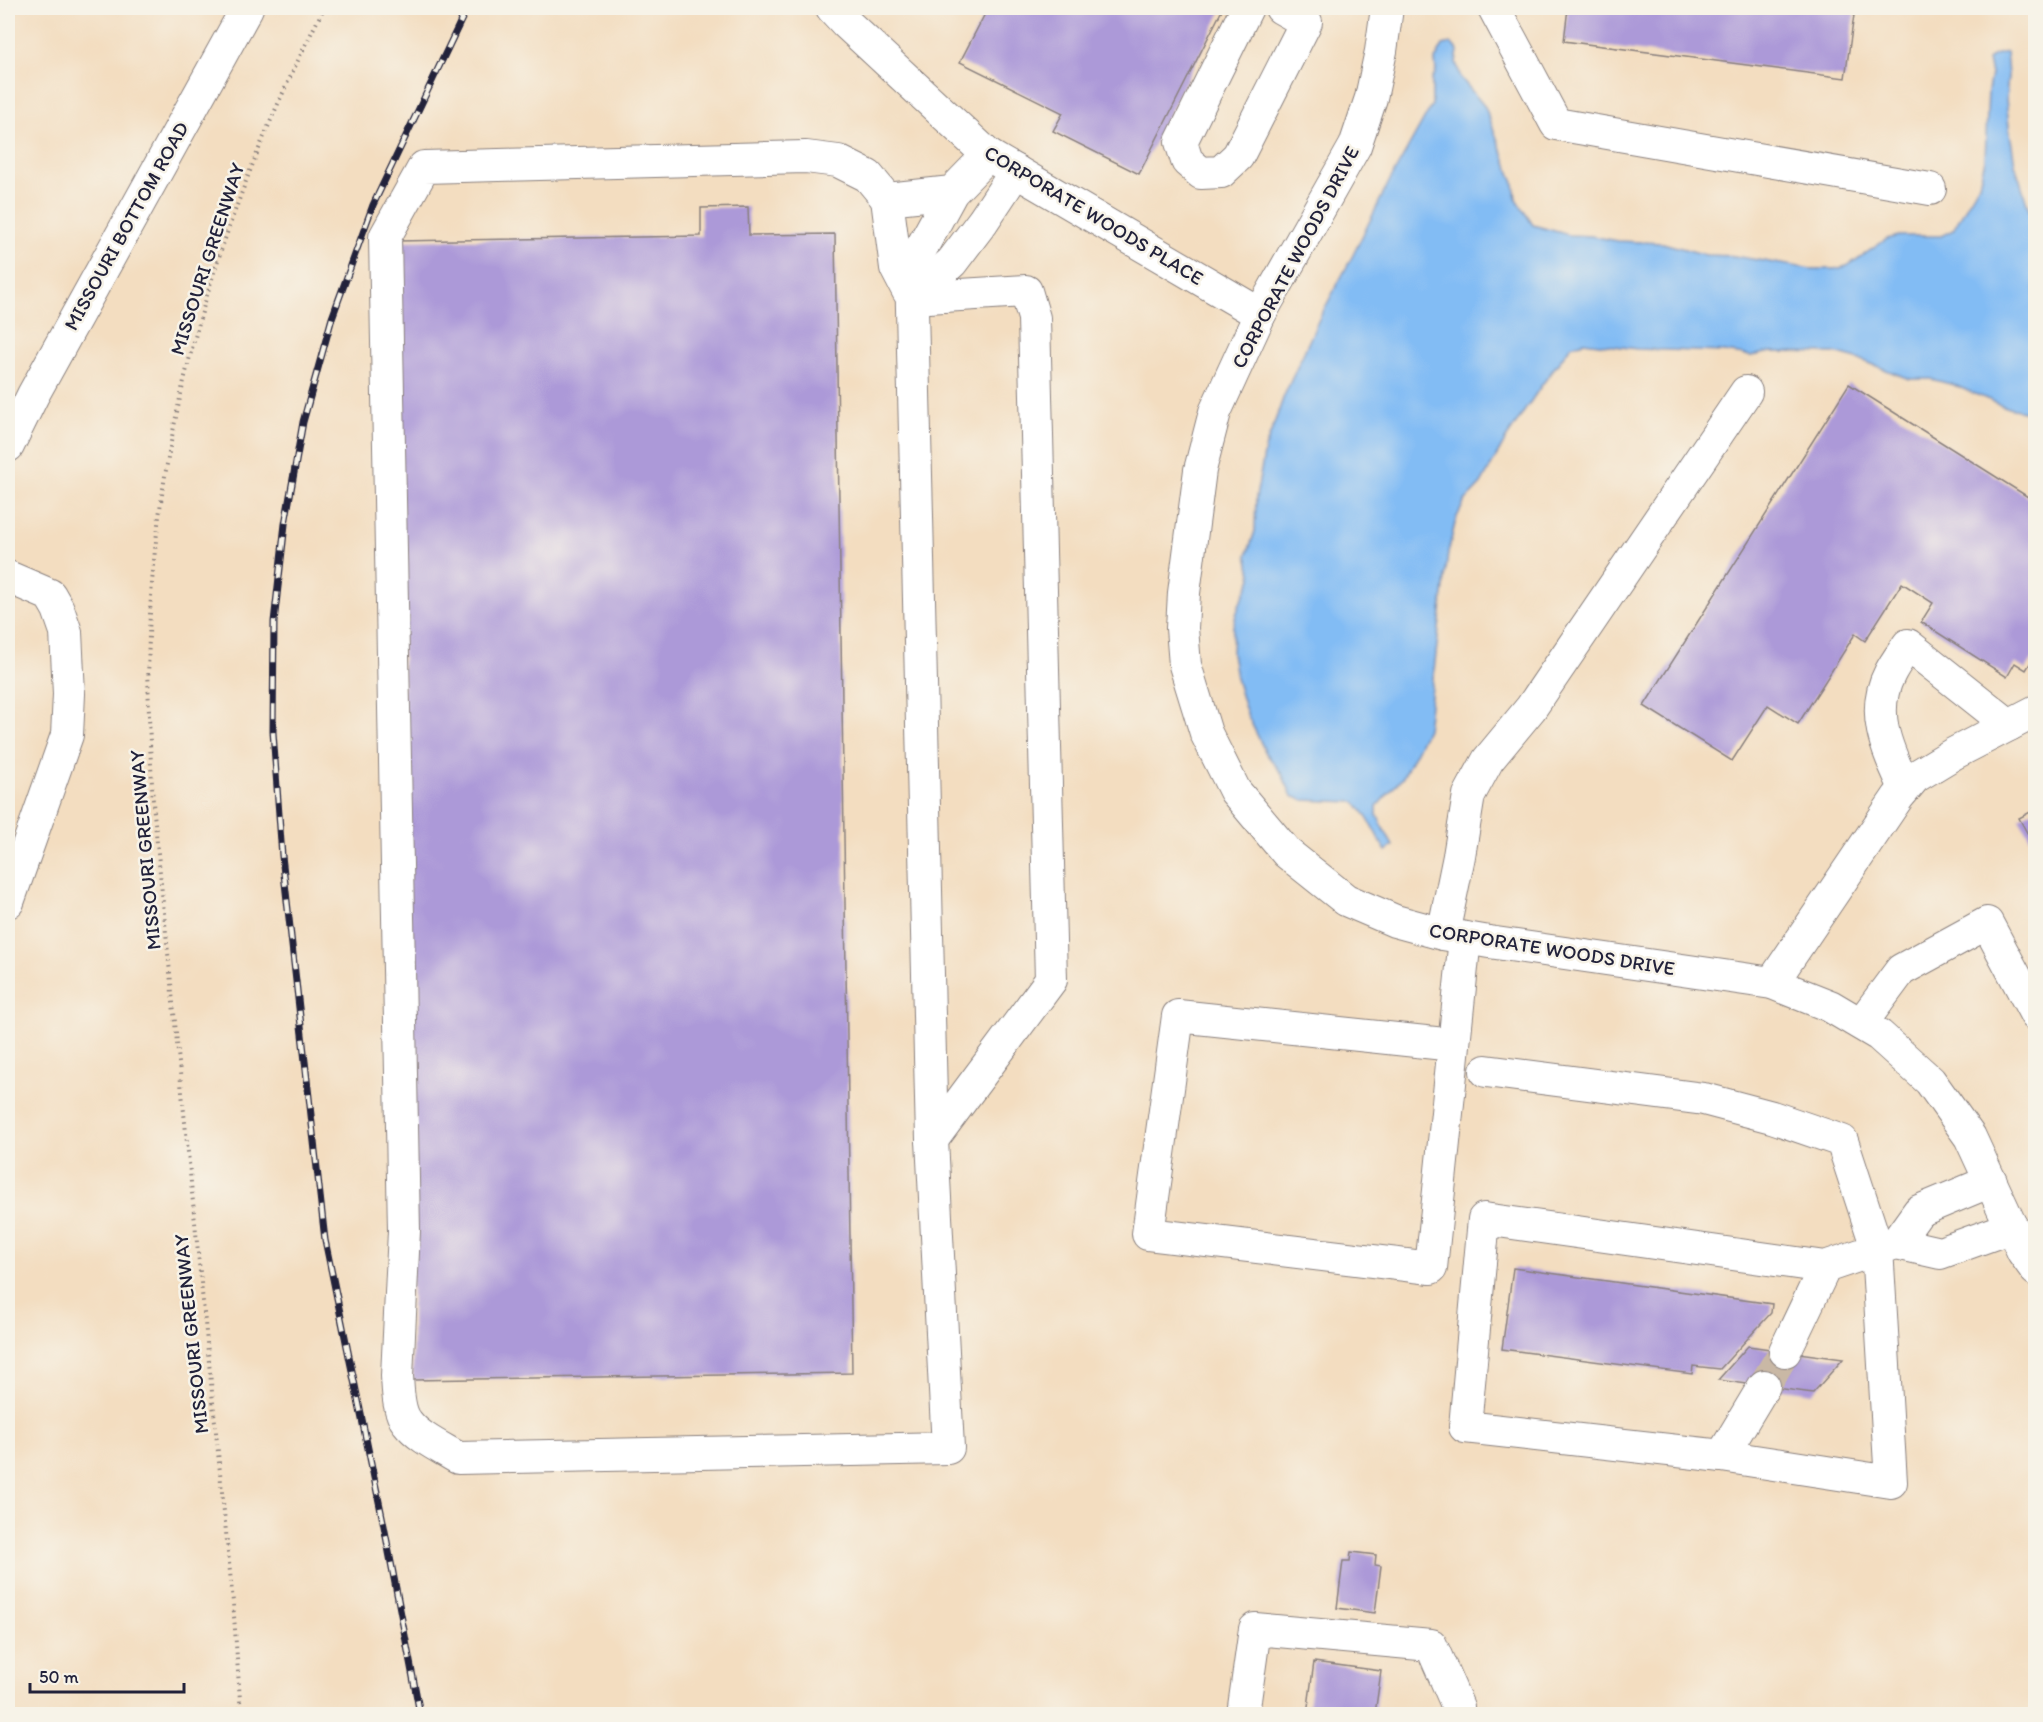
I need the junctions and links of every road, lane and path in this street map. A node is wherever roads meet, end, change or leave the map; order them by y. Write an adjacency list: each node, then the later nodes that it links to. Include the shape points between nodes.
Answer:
1 (247, 8): 16 (street, MISSOURI BOTTOM ROAD)
2 (324, 8): 36 (path, MISSOURI GREENWAY, via 276,105 204,302 169,456 149,635 153,803)
3 (832, 8): 8 (street, CORPORATE WOODS PLACE)
4 (1247, 8): 5 (street, via 1181,142 1187,162 1201,173 1221,172 1238,156 1306,22)
5 (1281, 8)
6 (1388, 8): 14 (street, CORPORATE WOODS DRIVE, via 1371,98 1355,146)
7 (1494, 8): 10 (street, via 1556,124)
8 (988, 155): 9 (street, CORPORATE WOODS PLACE); 11 (street)
9 (1016, 171): 13 (street, via 952,262); 14 (street, CORPORATE WOODS PLACE)
10 (1930, 189)
11 (952, 192): 12 (street); 13 (street, via 911,267)
12 (887, 200): 13 (street, via 896,268); 27 (street, via 868,176 838,161 806,157 424,167 385,237 404,1231 397,1377 406,1422 458,1458 948,1448)
13 (912, 298): 27 (street); 27 (street, via 1026,291 1034,318 1051,980)
14 (1260, 314): 21 (street, CORPORATE WOODS DRIVE, via 1215,412 1200,470 1183,616 1185,665 1206,733 1235,791 1287,853 1346,900 1395,921)
15 (1746, 392): 21 (street, via 1531,708 1488,760 1469,795 1459,856)
16 (8, 446)
17 (8, 578): 20 (street, via 50,595 58,609 66,632 69,694 68,735)
18 (2022, 718): 19 (street, via 1953,754 1915,777); 19 (street, via 1908,645 1889,674 1880,716 1883,738)
19 (1905, 788): 22 (street)
20 (8, 902)
21 (1454, 936): 22 (street, CORPORATE WOODS DRIVE); 25 (street)
22 (1772, 983): 24 (street, CORPORATE WOODS DRIVE, via 1830,1006)
23 (2036, 1015): 24 (street, via 1987,923 1901,970)
24 (1861, 1024): 28 (street, CORPORATE WOODS DRIVE, via 1930,1081 1970,1137)
25 (1454, 1045): 25 (street, via 1431,1268 1148,1234 1178,1016)
26 (1486, 1071): 30 (street, via 1704,1100 1772,1117 1842,1141)
27 (932, 1140)
28 (1991, 1181): 29 (street, CORPORATE WOODS DRIVE); 30 (street, via 1919,1211)
29 (2012, 1227): 30 (street, via 1940,1253); 32 (street, CORPORATE WOODS DRIVE)
30 (1886, 1246): 31 (street); 35 (street, via 1892,1482)
31 (1825, 1267): 33 (street); 35 (street, via 1484,1219 1465,1427)
32 (2036, 1270)
33 (1785, 1351)
34 (1764, 1386): 35 (street)
35 (1722, 1456)
36 (241, 1714)
37 (1243, 1714): 38 (street, via 1256,1629 1431,1645 1458,1707)
38 (1457, 1714)

